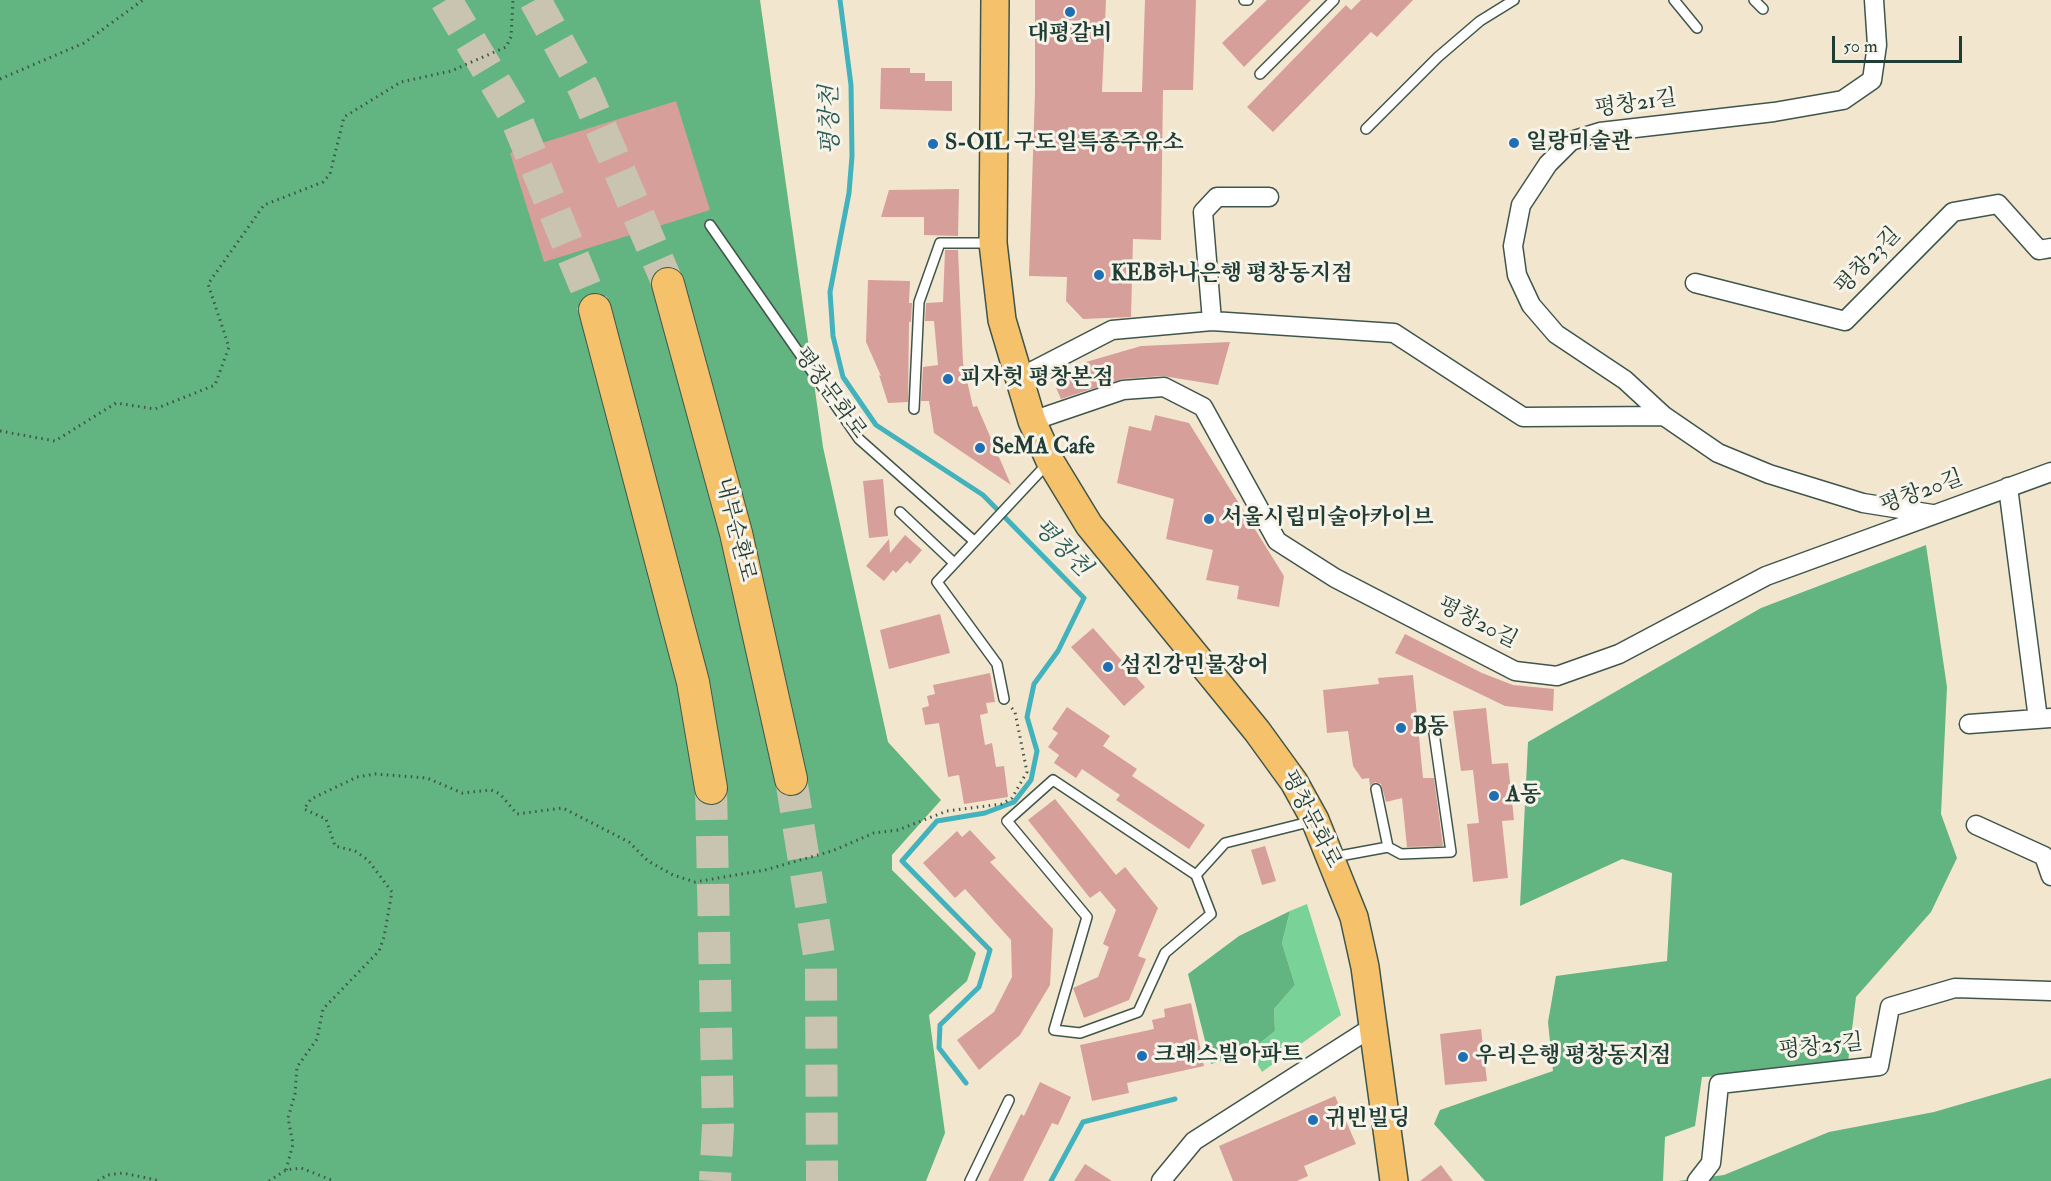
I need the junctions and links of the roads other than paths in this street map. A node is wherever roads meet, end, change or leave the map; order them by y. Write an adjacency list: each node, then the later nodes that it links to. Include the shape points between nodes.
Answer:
1 (995, 0): 13 (main road, 평창문화로)
2 (1334, 0): 9 (lane)
3 (1514, 0): 10 (lane, via 1463,35)
4 (1674, 0): 8 (lane)
5 (1754, 0): 7 (lane)
6 (1874, 0): 21 (street, 평창21길, via 1877,45 1872,80 1843,100 1600,132 1571,141 1548,164 1521,205 1513,246 1517,275 1531,305 1556,334 1625,380)
7 (1763, 9)
8 (1697, 28)
9 (1260, 74)
10 (1366, 129)
11 (1269, 197): 18 (street, via 1217,197 1203,212)
12 (710, 225): 28 (lane, 평창문화로, via 859,439)
13 (993, 243): 19 (main road, 평창문화로, via 1002,320); 20 (lane, via 940,243 919,302)
14 (2051, 248): 15 (street, 평창23길, via 2039,250 1998,204 1953,212 1845,321)
15 (1695, 283)
16 (669, 284): 34 (highway, 내부순환로, via 736,533)
17 (595, 310): 35 (highway, via 693,682)
18 (1212, 321): 19 (street, via 1112,330); 21 (street, via 1394,333 1522,417)
19 (1019, 378): 22 (main road, 평창문화로)
20 (914, 409)
21 (1664, 416): 27 (street, 평창21길, via 1718,453 1769,474 1863,503)
22 (1032, 421): 23 (main road, 평창문화로); 27 (street, 평창20길, via 1123,390 1164,387 1203,407 1277,541 1335,578 1515,671 1557,676 1619,654 1766,576)
23 (1050, 461): 28 (lane); 37 (main road, 평창문화로, via 1102,543 1257,731 1294,782)
24 (2051, 472): 25 (street, 평창20길)
25 (2008, 487): 27 (street, 평창20길); 31 (street)
26 (900, 512): 29 (lane)
27 (1932, 514)
28 (974, 541): 29 (lane)
29 (954, 563): 30 (lane, via 937,582 997,664)
30 (1004, 699)
31 (2044, 718): 32 (street)
32 (1970, 724)
33 (1434, 733): 39 (lane, via 1451,852 1401,854)
34 (791, 778)
35 (711, 788)
36 (1376, 789): 39 (lane)
37 (1315, 820): 40 (main road, 평창문화로); 41 (lane, via 1225,843)
38 (1976, 825): 42 (street, via 2044,856)
39 (1388, 847): 40 (lane)
40 (1332, 858): 44 (main road, 평창문화로, via 1354,917)
41 (1196, 875): 41 (lane, via 1053,780 1007,821 1087,917 1054,1030 1080,1033 1138,1012 1165,953 1211,914)
42 (2051, 876)
43 (2051, 991): 49 (street, 평창25길, via 1954,988 1890,1007 1878,1066 1719,1084 1711,1163)
44 (1374, 1026): 47 (street, via 1194,1141); 48 (main road, 평창문화로)
45 (1009, 1100): 46 (lane)
46 (970, 1181)
47 (1161, 1181)
48 (1394, 1181)
49 (1697, 1181)

